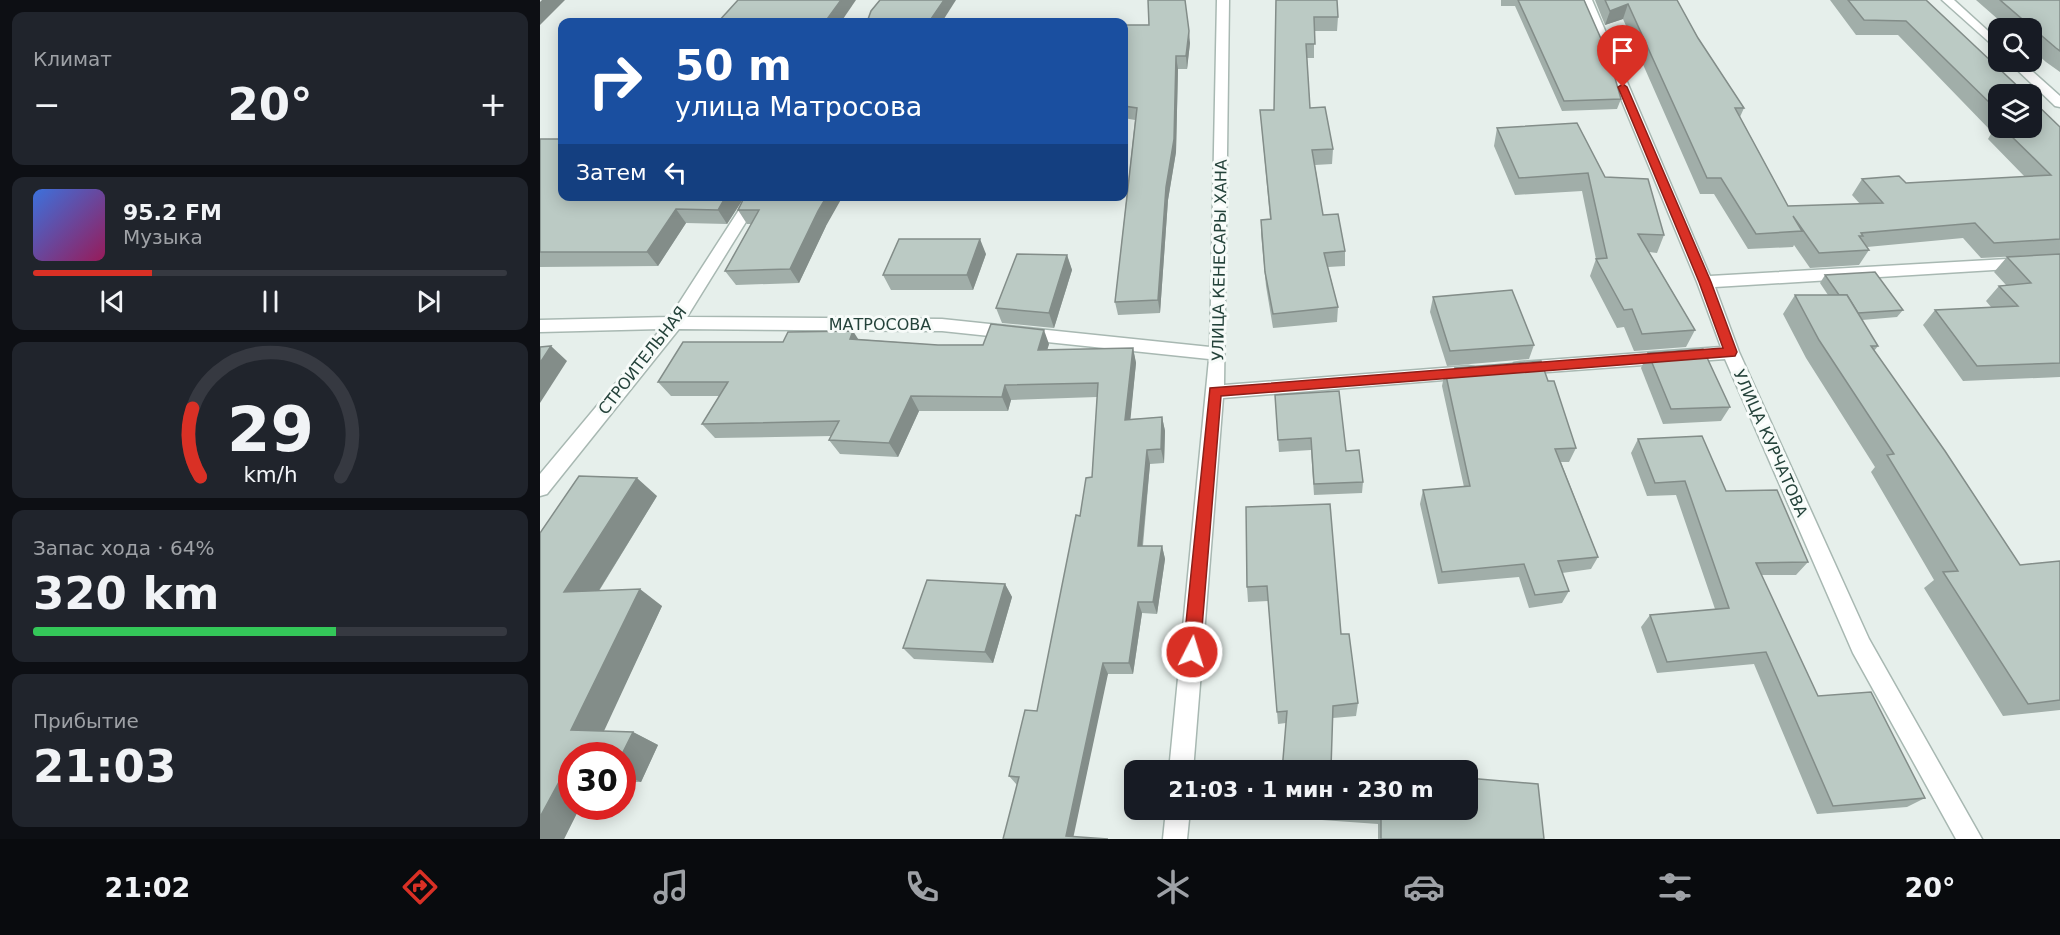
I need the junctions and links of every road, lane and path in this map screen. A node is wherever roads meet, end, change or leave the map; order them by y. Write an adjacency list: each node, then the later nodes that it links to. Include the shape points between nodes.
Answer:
1 (1223, 0): 13 (street, УЛИЦА КЕНЕСАРЫ ХАНА)
2 (1586, 0): 9 (street, УЛИЦА КУРЧАТОВА)
3 (1948, 0): 4 (street)
4 (1988, 37)
5 (2026, 72): 6 (street)
6 (2060, 103)
7 (752, 201): 10 (street, СТРОИТЕЛЬНАЯ)
8 (2060, 261): 9 (street)
9 (1705, 282): 12 (street, УЛИЦА КУРЧАТОВА)
10 (675, 323): 11 (street, МАТРОСОВА); 13 (street, МАТРОСОВА, via 942,325); 17 (street, СТРОИТЕЛЬНАЯ)
11 (540, 326)
12 (1731, 352): 14 (street); 21 (street, УЛИЦА КУРЧАТОВА, via 1861,646)
13 (1218, 354): 16 (street, УЛИЦА КЕНЕСАРЫ ХАНА)
14 (1508, 369)
15 (1484, 371): 16 (street)
16 (1215, 392): 18 (street, УЛИЦА КЕНЕСАРЫ ХАНА)
17 (540, 488)
18 (1182, 760)
19 (1177, 820): 20 (street)
20 (1175, 839)
21 (1970, 839)

